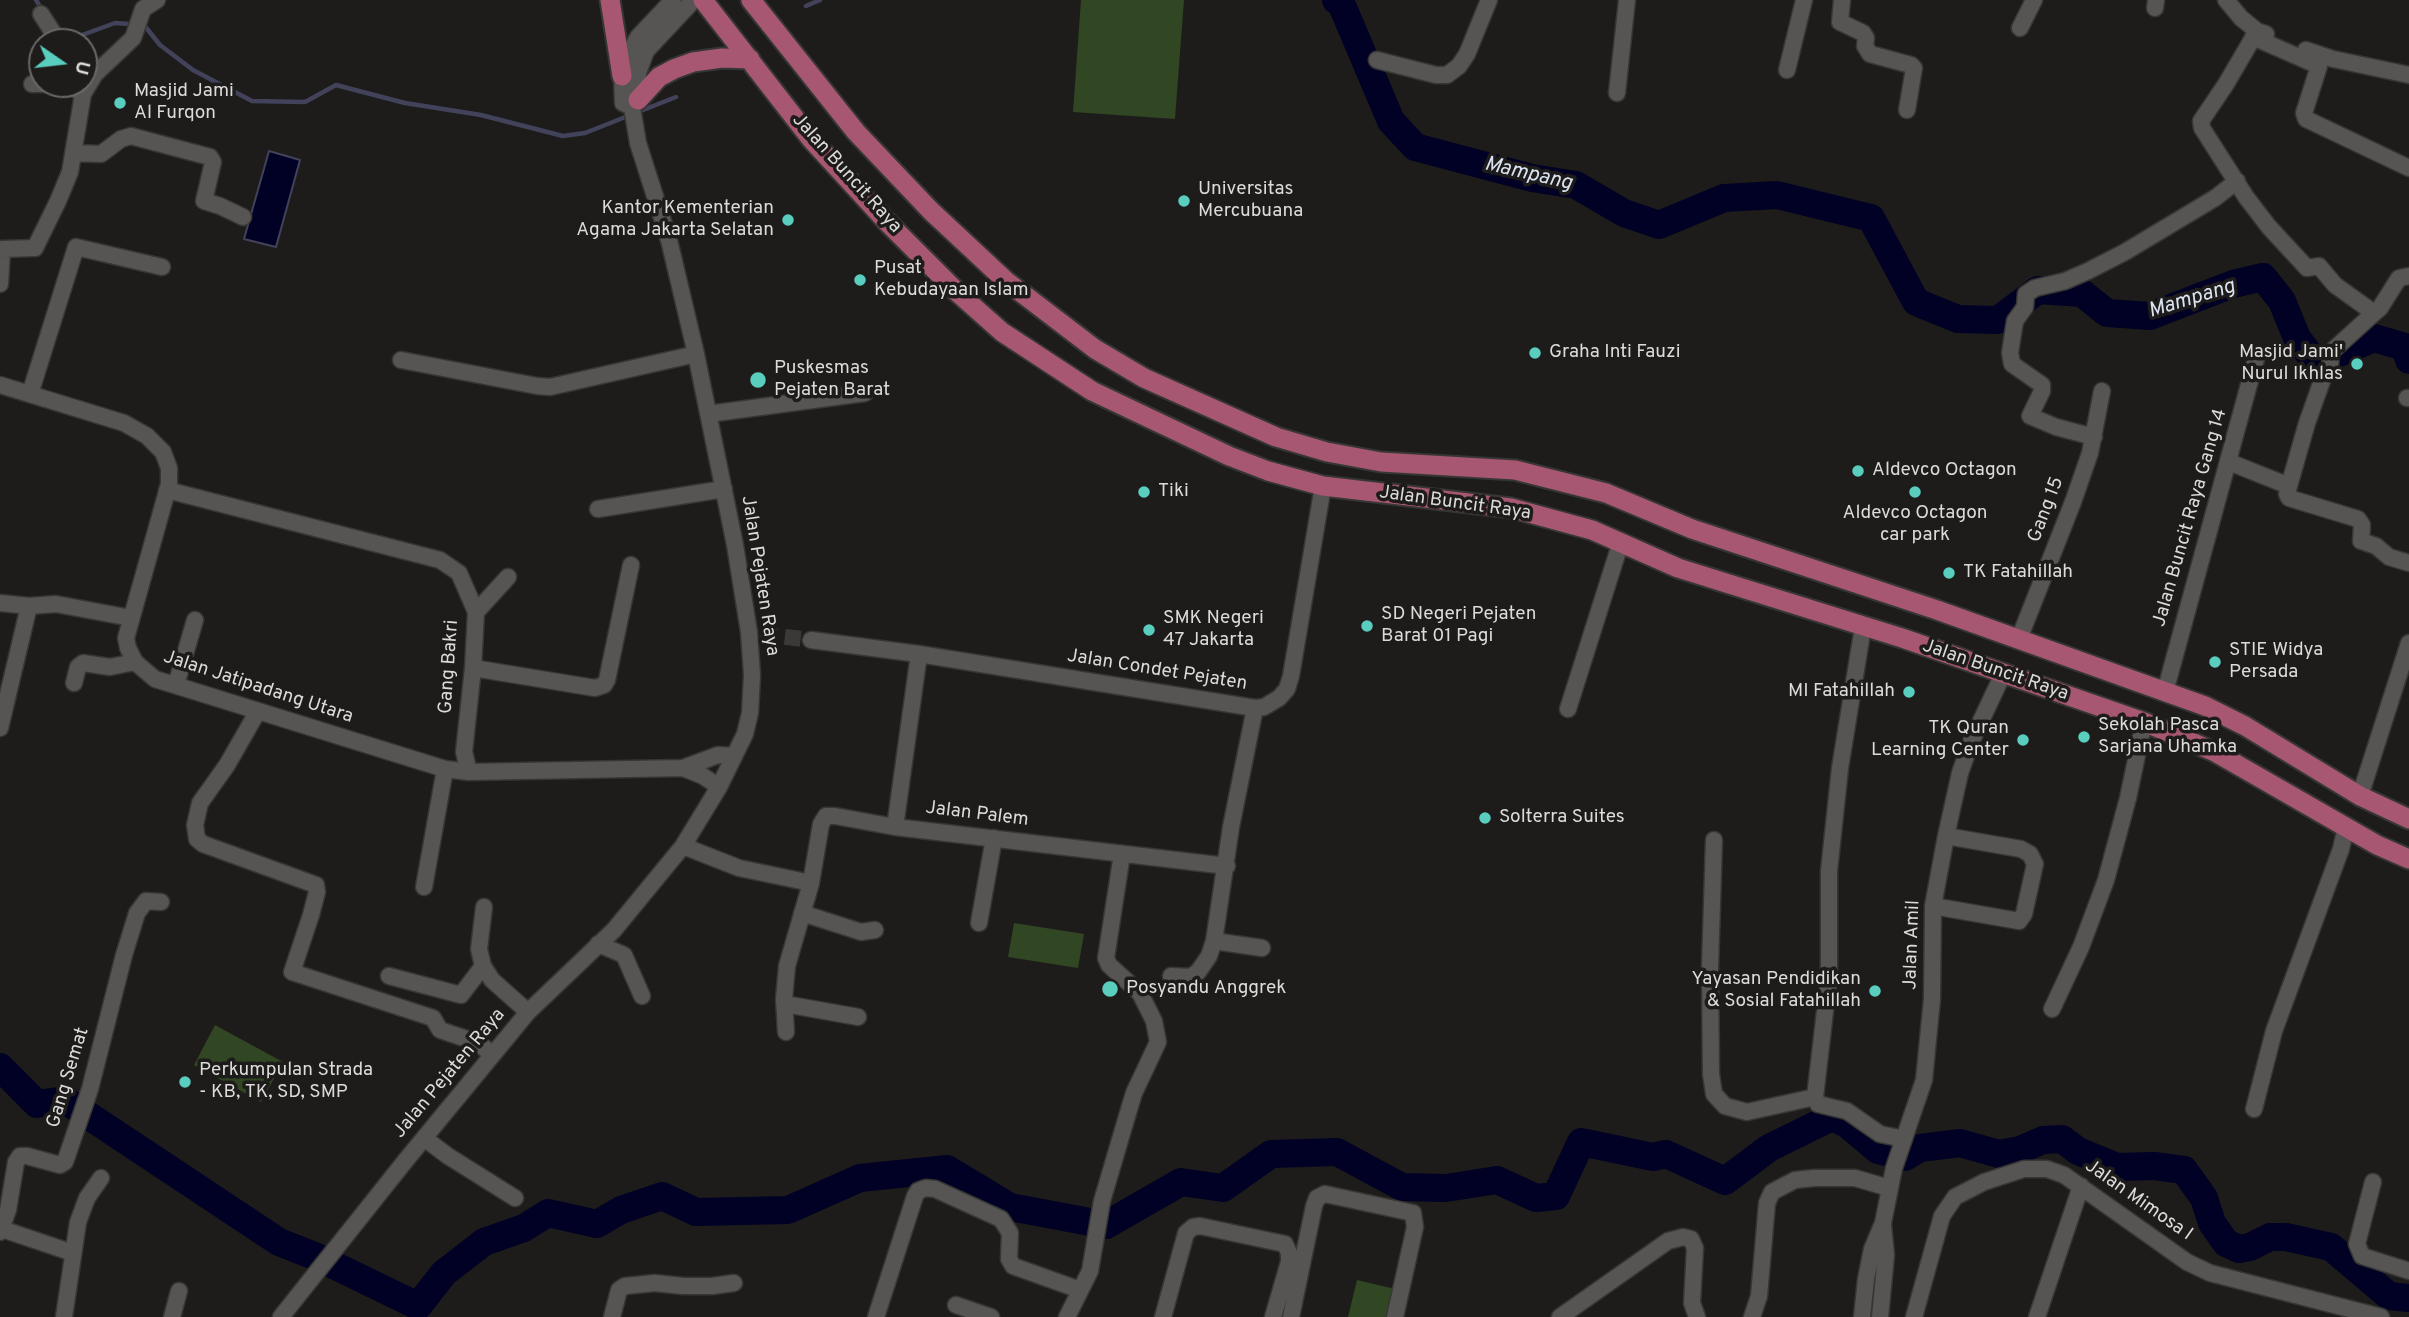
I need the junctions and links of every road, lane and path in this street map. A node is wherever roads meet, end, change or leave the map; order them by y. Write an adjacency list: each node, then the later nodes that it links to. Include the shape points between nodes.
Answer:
1 (610, 0): 24 (main road)
2 (673, 0): 24 (street, via 638,37)
3 (690, 0): 27 (street, Jalan Pejaten Raya, via 646,51)
4 (703, 0): 20 (main road, Jalan Buncit Raya)
5 (751, 0): 15 (main road, Jalan Buncit Raya)
6 (767, 0): 15 (main road)
7 (1489, 0): 19 (street, via 1467,54 1447,75)
8 (1627, 0): 25 (street)
9 (1804, 0): 21 (street)
10 (1842, 0): 28 (street, via 1840,22 1863,33 1870,54 1914,68)
11 (2034, 0): 17 (street)
12 (2226, 0): 18 (street)
13 (150, 5): 22 (street, via 133,38)
14 (41, 14): 16 (street)
15 (771, 26): 47 (main road, Jalan Buncit Raya, via 856,132 931,211 1006,281 1095,349 1144,378 1276,436 1340,455)
16 (50, 28)
17 (2020, 28)
18 (2255, 34): 23 (street); 30 (street, via 2319,66 2306,119); 31 (street, via 2201,125)
19 (1377, 60)
20 (754, 64): 27 (main road, via 722,58 693,62 659,77); 48 (main road, Jalan Buncit Raya, via 856,190 1002,332 1092,391 1229,456)
21 (1787, 70)
22 (98, 72)
23 (2409, 75)
24 (622, 76): 27 (street, Jalan Pejaten Raya, via 623,103)
25 (1617, 93)
26 (83, 98): 29 (street)
27 (635, 104): 37 (street, Jalan Pejaten Raya, via 638,136)
28 (1907, 110)
29 (73, 153): 32 (street, via 101,154 121,139 135,136 210,157 213,162 204,201); 35 (street, via 70,172 34,248 2,249)
30 (2409, 168)
31 (2237, 181): 36 (street, via 2269,227 2307,268 2319,266 2335,285); 45 (street, via 2113,258 2065,281 2035,288 2026,299 2015,321 2010,358 2042,384 2030,416)
32 (243, 218)
33 (162, 267): 43 (street, via 76,247)
34 (2409, 276): 36 (street, via 2399,278)
35 (0, 284)
36 (2374, 313): 49 (street, via 2330,359)
37 (696, 354): 39 (street, via 550,387); 44 (street, Jalan Pejaten Raya)
38 (2257, 355): 46 (street, Jalan Buncit Raya Gang 14)
39 (401, 360)
40 (0, 384): 43 (street, Jalan Jatipadang Utara)
41 (2102, 391): 45 (street, Gang 15)
42 (865, 393): 44 (street)
43 (30, 394): 51 (street, Jalan Jatipadang Utara, via 114,419 146,436 167,461)
44 (708, 414): 50 (street, Jalan Pejaten Raya)
45 (2094, 437): 64 (street, Gang 15)
46 (2229, 462): 49 (street); 73 (street, Jalan Buncit Raya Gang 14)
47 (1416, 464): 52 (main road, via 1410,476); 64 (main road, Jalan Buncit Raya, via 1516,470 1606,493 1692,529)
48 (1322, 486): 52 (main road, Jalan Buncit Raya); 74 (street, Jalan Condet Pejaten, via 1291,676 1279,698)
49 (2289, 486): 55 (street, via 2288,498 2358,519 2361,541)
50 (724, 489): 53 (street); 79 (street, Jalan Pejaten Raya, via 755,633 753,696 745,734)
51 (167, 490): 60 (street, via 440,560 459,573); 61 (street, Jalan Jatipadang Utara)
52 (1415, 497): 54 (main road, Jalan Buncit Raya, via 1511,508 1592,530)
53 (598, 509)
54 (1623, 544): 63 (main road, Jalan Buncit Raya, via 1678,568); 75 (street)
55 (2409, 563)
56 (631, 565): 69 (street, via 604,685 595,688)
57 (508, 578): 60 (street, Gang Bakri)
58 (0, 604): 59 (street)
59 (29, 606): 61 (street, via 56,604); 78 (street)
60 (475, 612): 69 (street, Gang Bakri)
61 (131, 618): 68 (street, Jalan Jatipadang Utara, via 127,644)
62 (195, 620): 72 (street)
63 (1863, 627): 70 (main road, Jalan Buncit Raya); 116 (street, via 1837,794 1829,883 1829,977)
64 (2019, 639): 73 (main road, Jalan Buncit Raya)
65 (811, 640): 67 (street, Jalan Condet Pejaten)
66 (2409, 643): 84 (street)
67 (919, 654): 74 (street, Jalan Condet Pejaten); 86 (street, Jalan Palem)
68 (135, 662): 71 (street, via 110,667 83,663); 72 (street, Jalan Jatipadang Utara, via 155,679)
69 (473, 668): 82 (street, Gang Bakri, via 464,752)
70 (2003, 674): 77 (main road, Jalan Buncit Raya); 88 (street, Jalan Amil, via 1971,742)
71 (74, 683)
72 (176, 685): 76 (street, Jalan Jatipadang Utara)
73 (2165, 692): 84 (main road, Jalan Buncit Raya, via 2245,726)
74 (1255, 708): 94 (street)
75 (1567, 709)
76 (258, 711): 81 (street, Jalan Jatipadang Utara); 115 (street, via 200,803 197,839 316,885 292,972 433,1018 440,1030 479,1043)
77 (2144, 722): 87 (main road, Jalan Buncit Raya, via 2215,752); 111 (street, via 2106,880)
78 (0, 729)
79 (734, 756): 80 (street, Jalan Jatipadang Utara, via 718,755); 83 (street, Jalan Pejaten Raya)
80 (683, 768): 82 (street, Jalan Jatipadang Utara); 83 (street, Jalan Jatipadang Utara)
81 (444, 769): 82 (street, Jalan Jatipadang Utara); 96 (street)
82 (469, 772)
83 (719, 787): 91 (street, Jalan Pejaten Raya)
84 (2360, 796): 85 (main road, Jalan Buncit Raya)
85 (2409, 819)
86 (895, 827): 89 (street, Jalan Palem); 95 (street, via 824,817)
87 (2346, 827): 93 (main road, Jalan Buncit Raya); 117 (street, via 2274,1031)
88 (1945, 836): 98 (street, Jalan Amil); 98 (street, via 2021,849 2035,864 2019,921)
89 (993, 838): 92 (street, Jalan Palem); 101 (street)
90 (1713, 840): 116 (street, via 1714,1094 1725,1106 1747,1112)
91 (683, 846): 95 (street, via 739,867); 104 (street, Jalan Pejaten Raya)
92 (1122, 854): 94 (street, Jalan Palem); 130 (street, via 1106,958 1140,993 1158,1037 1134,1093 1102,1201 1090,1271)
93 (2409, 859)
94 (1227, 866): 103 (street)
95 (811, 883): 100 (street)
96 (424, 887)
97 (161, 902): 126 (street, Gang Semat, via 146,901 137,913 90,1089 63,1165 19,1157)
98 (1933, 906): 119 (street, Jalan Amil, via 1928,1053)
99 (484, 907): 106 (street, via 479,949)
100 (802, 913): 102 (street, via 861,932); 110 (street, via 787,966)
101 (979, 923)
102 (875, 930)
103 (1214, 941): 105 (street); 108 (street, via 1198,972 1190,977)
104 (598, 944): 109 (street, via 627,958); 112 (street, Jalan Pejaten Raya)
105 (1262, 948)
106 (483, 966): 107 (street, via 461,995); 112 (street)
107 (389, 976)
108 (1171, 976)
109 (642, 996)
110 (785, 1004): 113 (street); 114 (street)
111 (2052, 1009)
112 (528, 1012): 115 (street, Jalan Pejaten Raya)
113 (858, 1017)
114 (786, 1032)
115 (492, 1055): 118 (street, Jalan Pejaten Raya)
116 (1815, 1097): 119 (street, via 1818,1104 1847,1111 1880,1134)
117 (2254, 1109)
118 (424, 1138): 124 (street); 136 (street, Jalan Pejaten Raya)
119 (1903, 1142): 123 (street, Jalan Amil)
120 (101, 1178): 127 (street, via 83,1209)
121 (2373, 1182): 128 (street, via 2357,1244 2362,1256)
122 (2081, 1186): 133 (street); 150 (street, Jalan Mimosa I, via 2047,1169 2024,1169 1955,1197 1942,1216); 151 (street, Jalan Mimosa I, via 2210,1273)
123 (1889, 1188): 125 (street, Jalan Amil); 147 (street, via 1855,1178 1814,1178 1795,1180 1772,1192 1767,1203 1759,1296)
124 (515, 1198)
125 (1883, 1223): 148 (street, Jalan Amil, via 1872,1250); 149 (street, Jalan Amil, via 1886,1255)
126 (1, 1231): 127 (street)
127 (73, 1253): 134 (street)
128 (2409, 1271)
129 (734, 1283): 137 (street, via 625,1286 619,1290)
130 (1080, 1290): 138 (street, via 1013,1266 1008,1227 1001,1219 926,1188 915,1196); 140 (street)
131 (179, 1292): 135 (street)
132 (956, 1305): 139 (street)
133 (2041, 1315)
134 (64, 1317)
135 (172, 1317)
136 (281, 1317)
137 (612, 1317)
138 (876, 1317)
139 (991, 1317)
140 (1067, 1317)
141 (1163, 1317): 142 (street, via 1186,1233 1200,1226 1285,1244 1289,1262)
142 (1273, 1317)
143 (1291, 1317): 144 (street, via 1314,1206 1325,1194 1413,1213 1413,1238)
144 (1395, 1317)
145 (1560, 1317): 146 (street, via 1658,1248 1683,1237 1691,1239 1695,1248 1692,1303)
146 (1697, 1317)
147 (1752, 1317)
148 (1862, 1317)
149 (1880, 1317)
150 (1914, 1317)
151 (2381, 1317)

